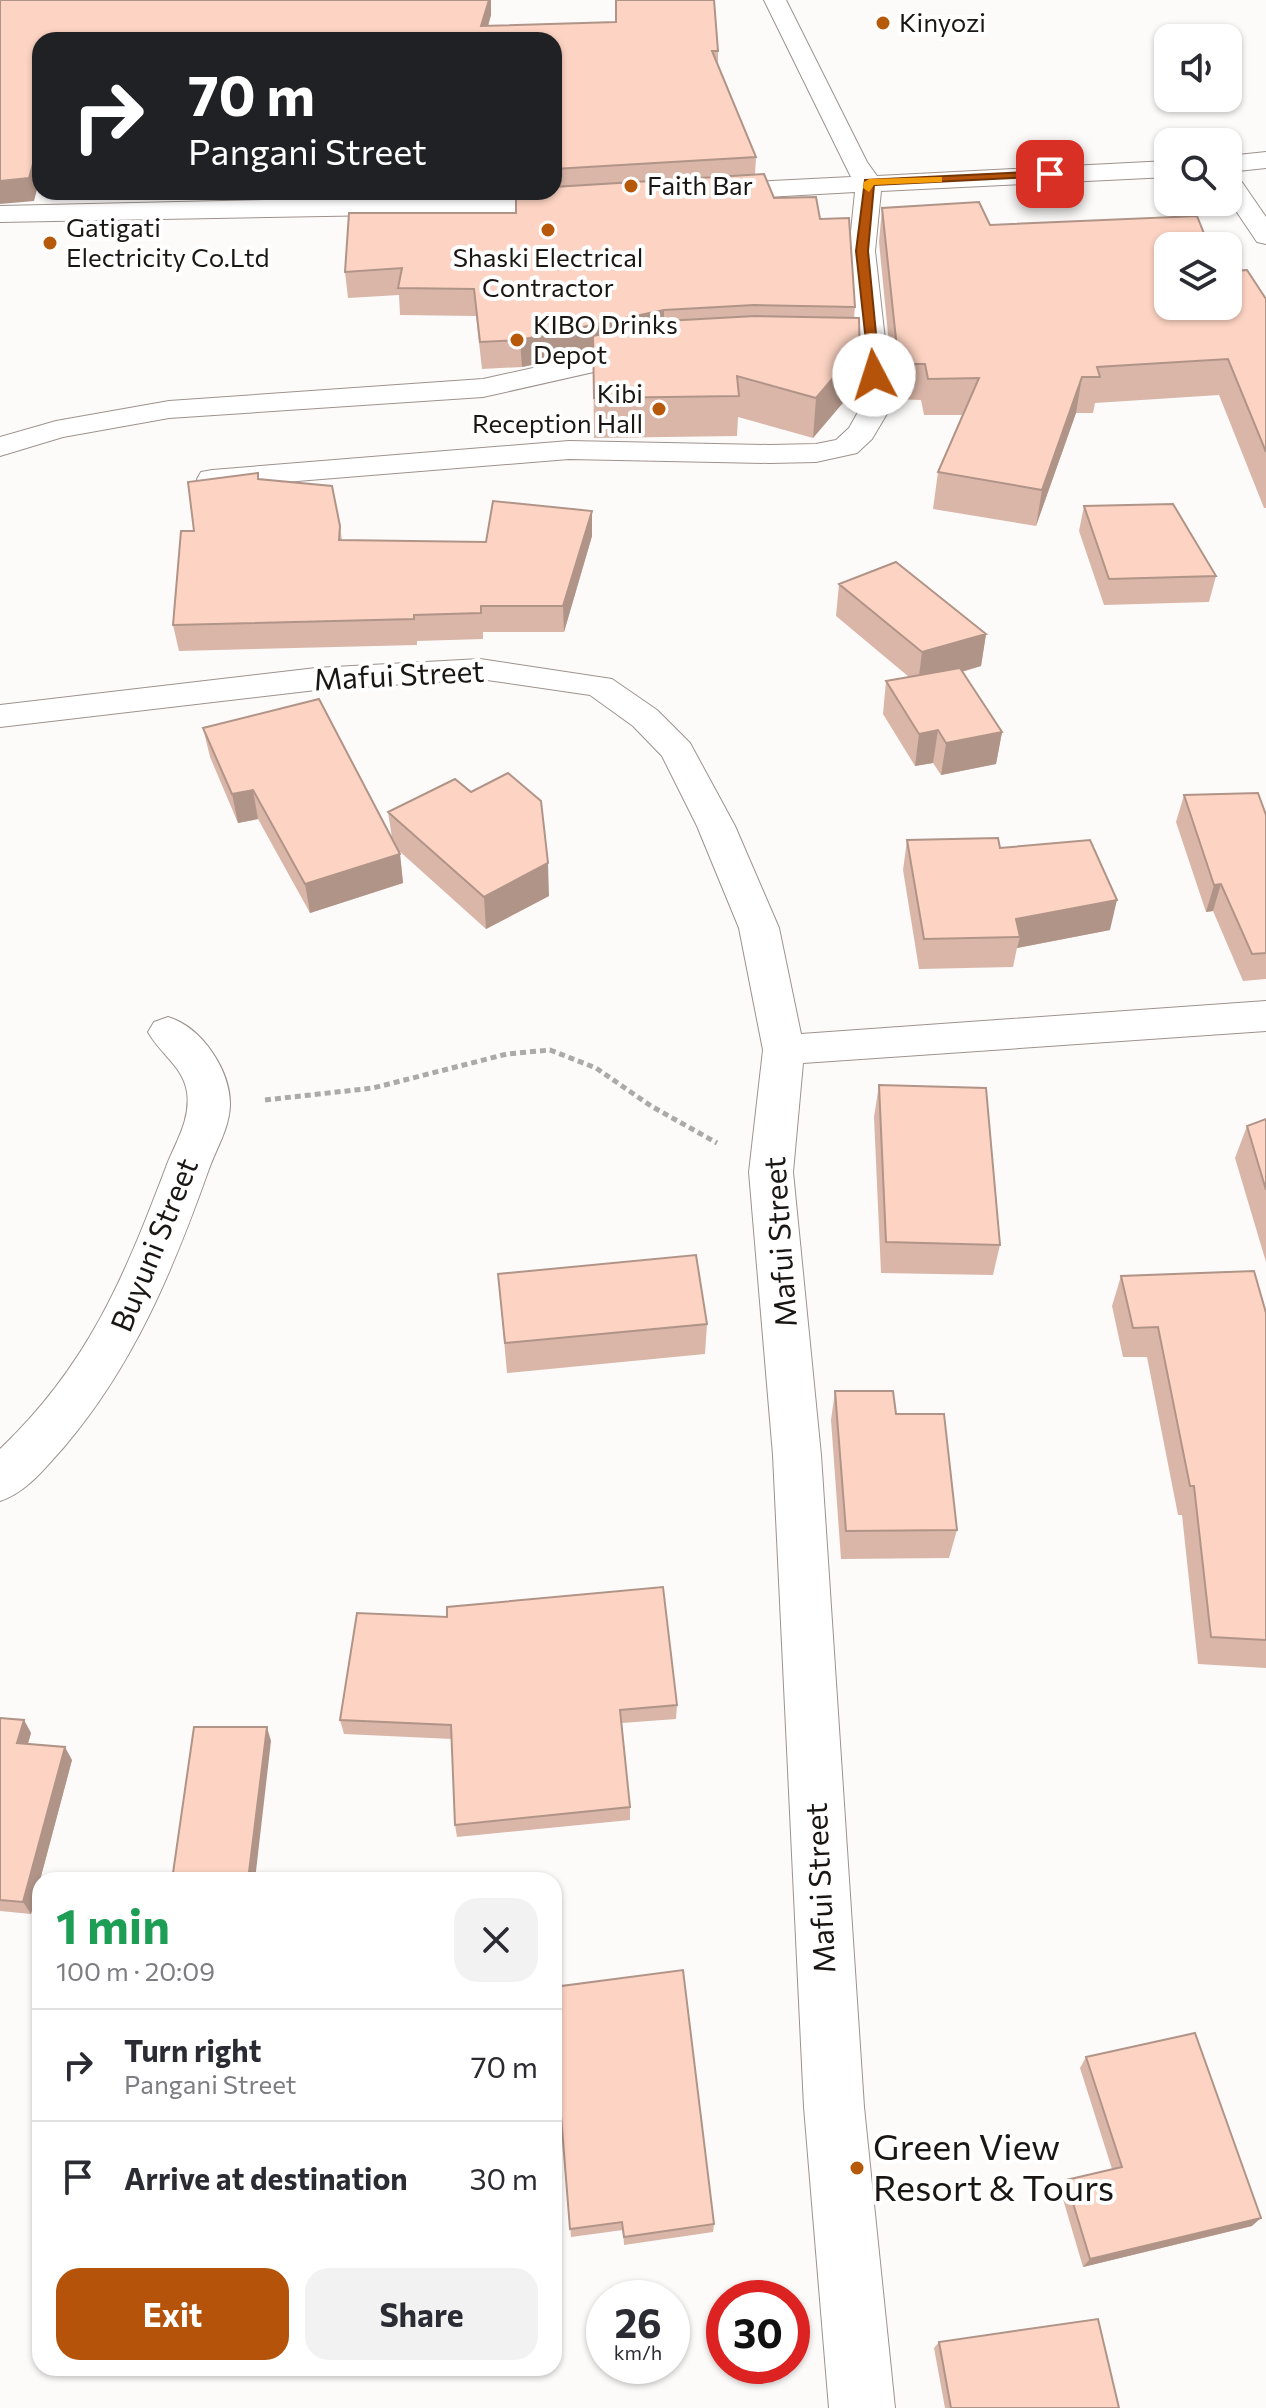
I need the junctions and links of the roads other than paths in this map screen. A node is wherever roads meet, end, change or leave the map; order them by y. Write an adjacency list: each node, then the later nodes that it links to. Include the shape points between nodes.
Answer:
1 (775, 0): 5 (street, via 858,172)
2 (1266, 160): 3 (street)
3 (1242, 163)
4 (1154, 170): 5 (street)
5 (869, 182): 6 (street); 13 (street, via 857,345 873,412 846,447 816,453 569,450)
6 (687, 193)
7 (596, 198): 9 (street, via 547,204)
8 (1242, 201): 10 (street)
9 (0, 214)
10 (1266, 236)
11 (680, 347): 12 (street, via 462,391 117,415)
12 (0, 447)
13 (212, 479)
14 (0, 716): 17 (street, Mafui Street, via 316,679 480,669 600,686 645,718 677,751 716,826 759,928)
15 (1266, 1016): 17 (street)
16 (168, 1032): 18 (street, Buyuni Street, via 199,1065 210,1106 178,1202 118,1338 91,1380)
17 (784, 1050): 19 (street, Mafui Street, via 771,1172 797,1455 834,2107)
18 (0, 1480)
19 (862, 2408)

